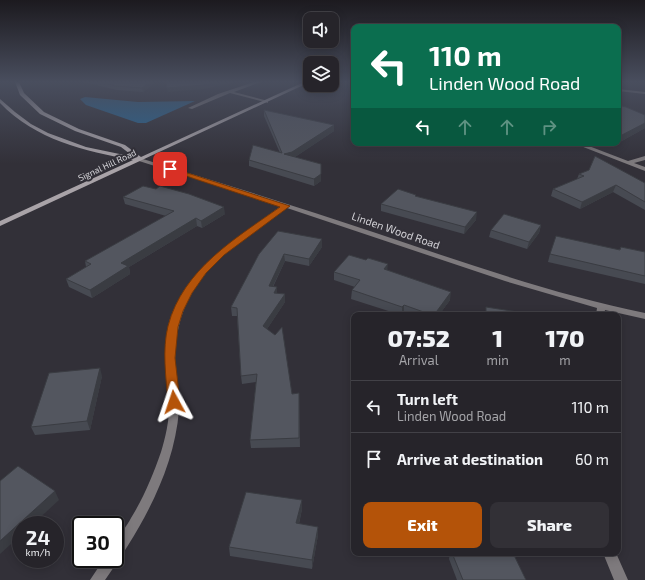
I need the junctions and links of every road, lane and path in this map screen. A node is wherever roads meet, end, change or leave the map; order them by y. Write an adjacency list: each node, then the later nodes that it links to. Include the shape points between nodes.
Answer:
1 (7, 109): 6 (main road, via 55,137 104,154)
2 (38, 109): 6 (main road, via 77,130 123,146)
3 (251, 109): 6 (main road, Signal Hill Road)
4 (585, 146): 7 (street)
5 (645, 158): 7 (street)
6 (141, 160): 9 (street, Linden Wood Road); 10 (main road, Signal Hill Road)
7 (630, 162): 8 (street)
8 (645, 169)
9 (286, 206): 11 (street, Linden Wood Road, via 484,272); 14 (street, via 221,253 203,271 178,311 173,327 170,358 174,412 167,448 156,481)
10 (0, 224)
11 (601, 306): 12 (street); 13 (street, Linden Wood Road)
12 (600, 312)
13 (645, 316)
14 (124, 543)
15 (610, 556): 18 (street)
16 (106, 568): 17 (street)
17 (97, 580)
18 (621, 580)

